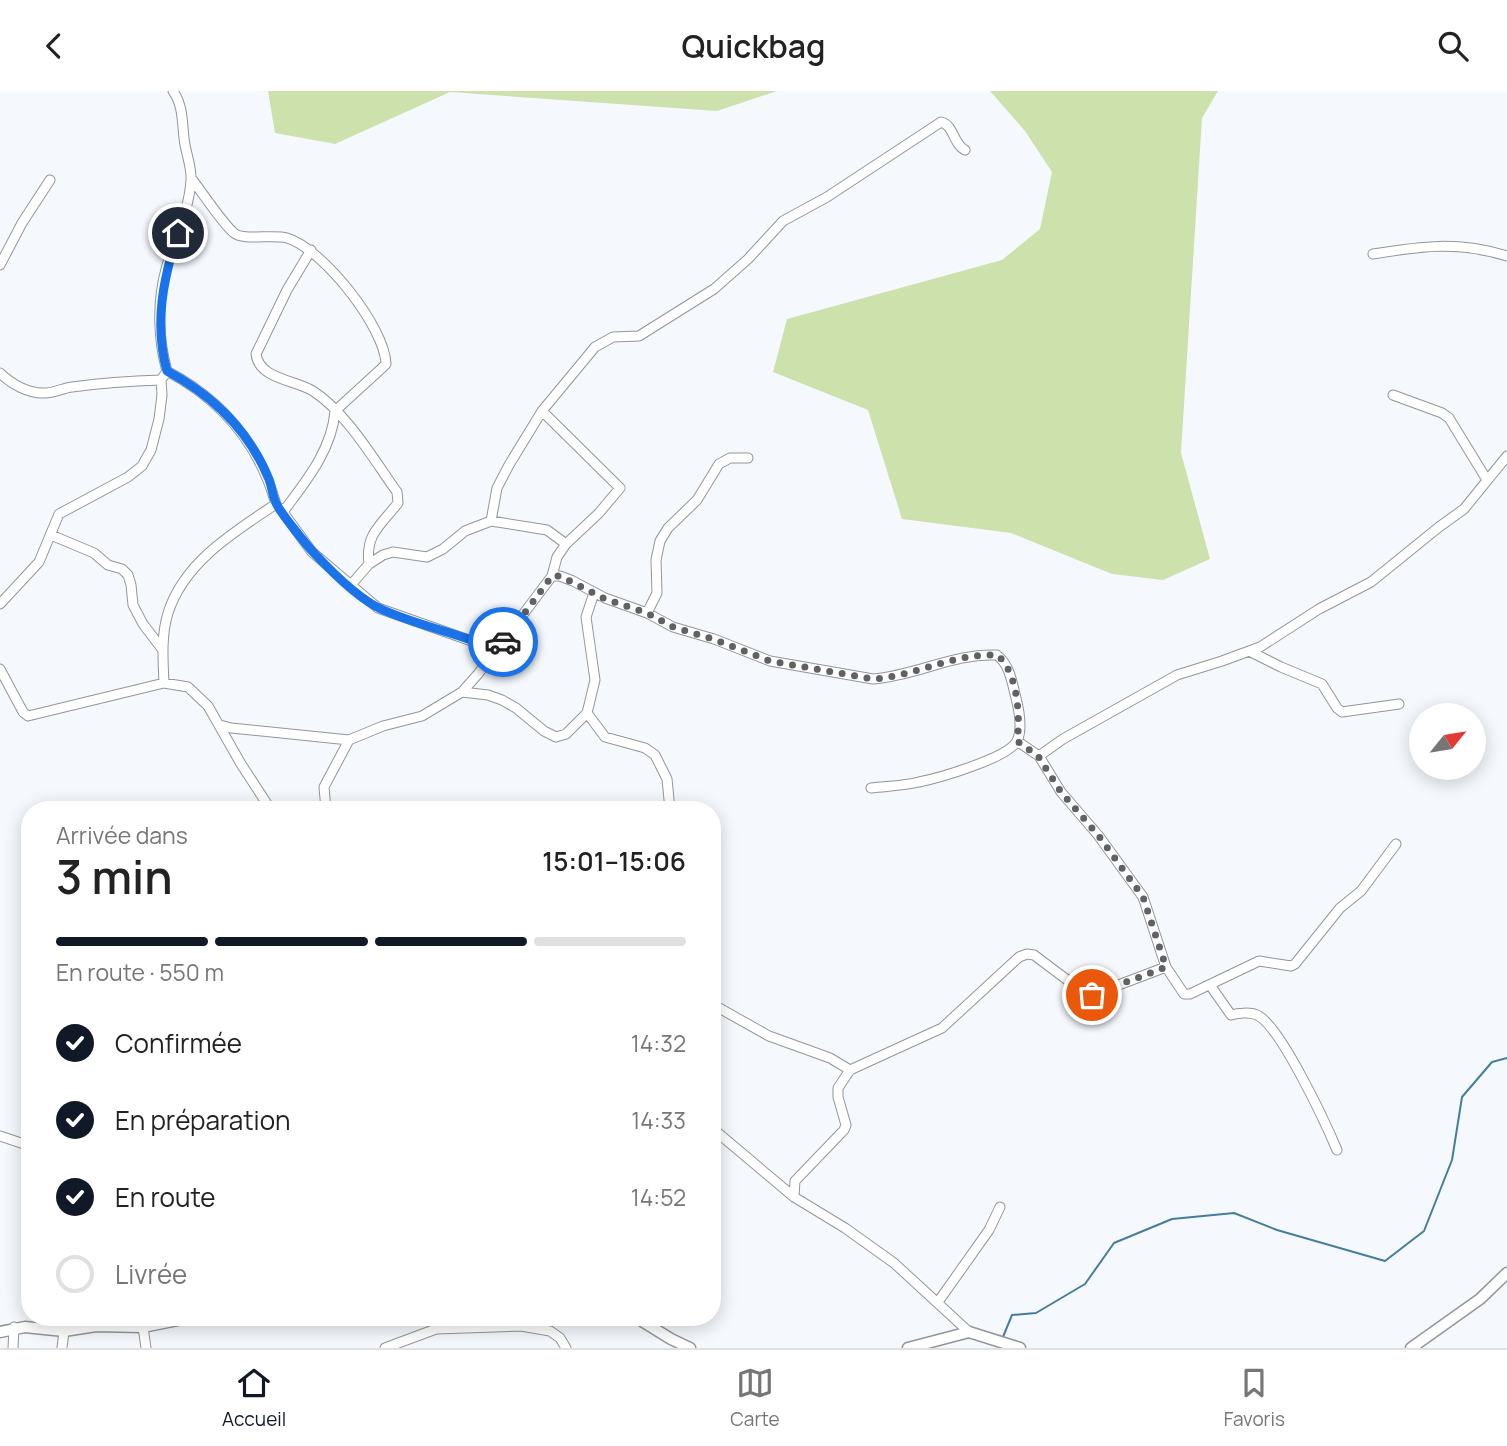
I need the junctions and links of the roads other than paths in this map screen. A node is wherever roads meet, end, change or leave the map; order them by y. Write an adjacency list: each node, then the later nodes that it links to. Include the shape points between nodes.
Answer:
1 (173, 91): 3 (street)
2 (181, 91): 3 (street)
3 (180, 102): 5 (street)
4 (965, 150): 16 (street, via 941,122 783,221 714,289 639,336 613,337 595,347)
5 (191, 178): 7 (street, via 233,233 284,237); 11 (street, via 186,210 165,271 161,348)
6 (50, 180): 10 (street)
7 (310, 250): 15 (street, via 358,301 386,355 386,364); 15 (street, via 256,354 271,374 313,391)
8 (1373, 254): 9 (street, via 1457,245)
9 (1507, 256)
10 (0, 265)
11 (167, 371): 13 (street); 20 (street, via 191,384 232,419 269,478)
12 (0, 373): 13 (street, via 14,385 45,393 118,381)
13 (160, 380): 22 (street, via 159,419 142,466 65,509)
14 (1393, 395): 19 (street, via 1449,418)
15 (335, 411): 20 (street, via 326,446 309,477); 24 (street, via 399,497 372,534)
16 (542, 411): 21 (street, via 497,488); 23 (street, via 620,488)
17 (1507, 456): 19 (street)
18 (748, 458): 29 (street, via 730,458 719,464 697,500 668,528 656,560 657,593)
19 (1487, 480): 32 (street, via 1464,509 1371,582)
20 (280, 508): 26 (street, via 312,552); 30 (street, via 214,547 185,579 168,613)
21 (491, 521): 23 (street, via 547,530); 24 (street, via 464,531 427,557 393,551)
22 (51, 535): 28 (street, via 39,562); 30 (street, via 94,553 128,575 137,614)
23 (566, 544): 25 (street)
24 (369, 564): 26 (street)
25 (552, 576): 27 (street, via 573,580); 31 (street)
26 (350, 586): 31 (street, via 378,608)
27 (594, 593): 29 (street); 37 (street, via 586,617 595,680)
28 (0, 604)
29 (647, 613): 40 (street, via 673,627 770,661 873,679 997,655 1009,671 1018,707)
30 (162, 649): 34 (street)
31 (497, 650): 35 (street)
32 (1249, 651): 36 (street, via 1322,684 1342,712); 41 (street, via 1177,675)
33 (0, 670): 34 (street, via 28,716)
34 (164, 683): 38 (street, via 188,687)
35 (462, 692): 37 (street, via 502,700 556,737 566,734); 39 (street, via 422,716)
36 (1399, 703)
37 (587, 713): 45 (street, via 605,737 655,755 667,779)
38 (220, 725): 39 (street); 43 (street)
39 (349, 740): 44 (street, via 324,787)
40 (1017, 741): 41 (street); 42 (street, via 963,770)
41 (1038, 756): 47 (street, via 1143,897)
42 (871, 788)
43 (265, 801)
44 (325, 801)
45 (669, 801)
46 (1396, 844): 48 (street, via 1295,964 1259,961)
47 (1166, 967): 48 (street, via 1184,993); 50 (street, via 1092,995 1027,954 942,1028)
48 (1210, 985): 54 (street, via 1230,1014 1256,1014 1278,1039 1316,1102)
49 (721, 1009): 50 (street, via 769,1036)
50 (850, 1070): 55 (street, via 838,1088 844,1130 795,1181)
51 (0, 1136): 53 (street)
52 (721, 1136): 55 (street)
53 (21, 1143)
54 (1337, 1150)
55 (794, 1197): 58 (street, via 874,1248)
56 (1000, 1207): 58 (street)
57 (1507, 1273): 76 (street, via 1480,1299)
58 (938, 1302): 67 (street)
59 (83, 1326): 65 (street)
60 (135, 1326): 63 (street)
61 (149, 1326): 63 (street)
62 (650, 1326): 73 (street)
63 (144, 1327): 70 (street)
64 (14, 1328): 65 (street); 66 (street); 68 (street)
65 (64, 1331): 69 (street)
66 (0, 1332)
67 (969, 1332): 74 (street); 75 (street)
68 (13, 1348)
69 (62, 1348)
70 (146, 1348)
71 (385, 1348): 72 (street, via 436,1329 512,1326 550,1331)
72 (566, 1348)
73 (690, 1348)
74 (908, 1348)
75 (1020, 1348)
76 (1411, 1348)

